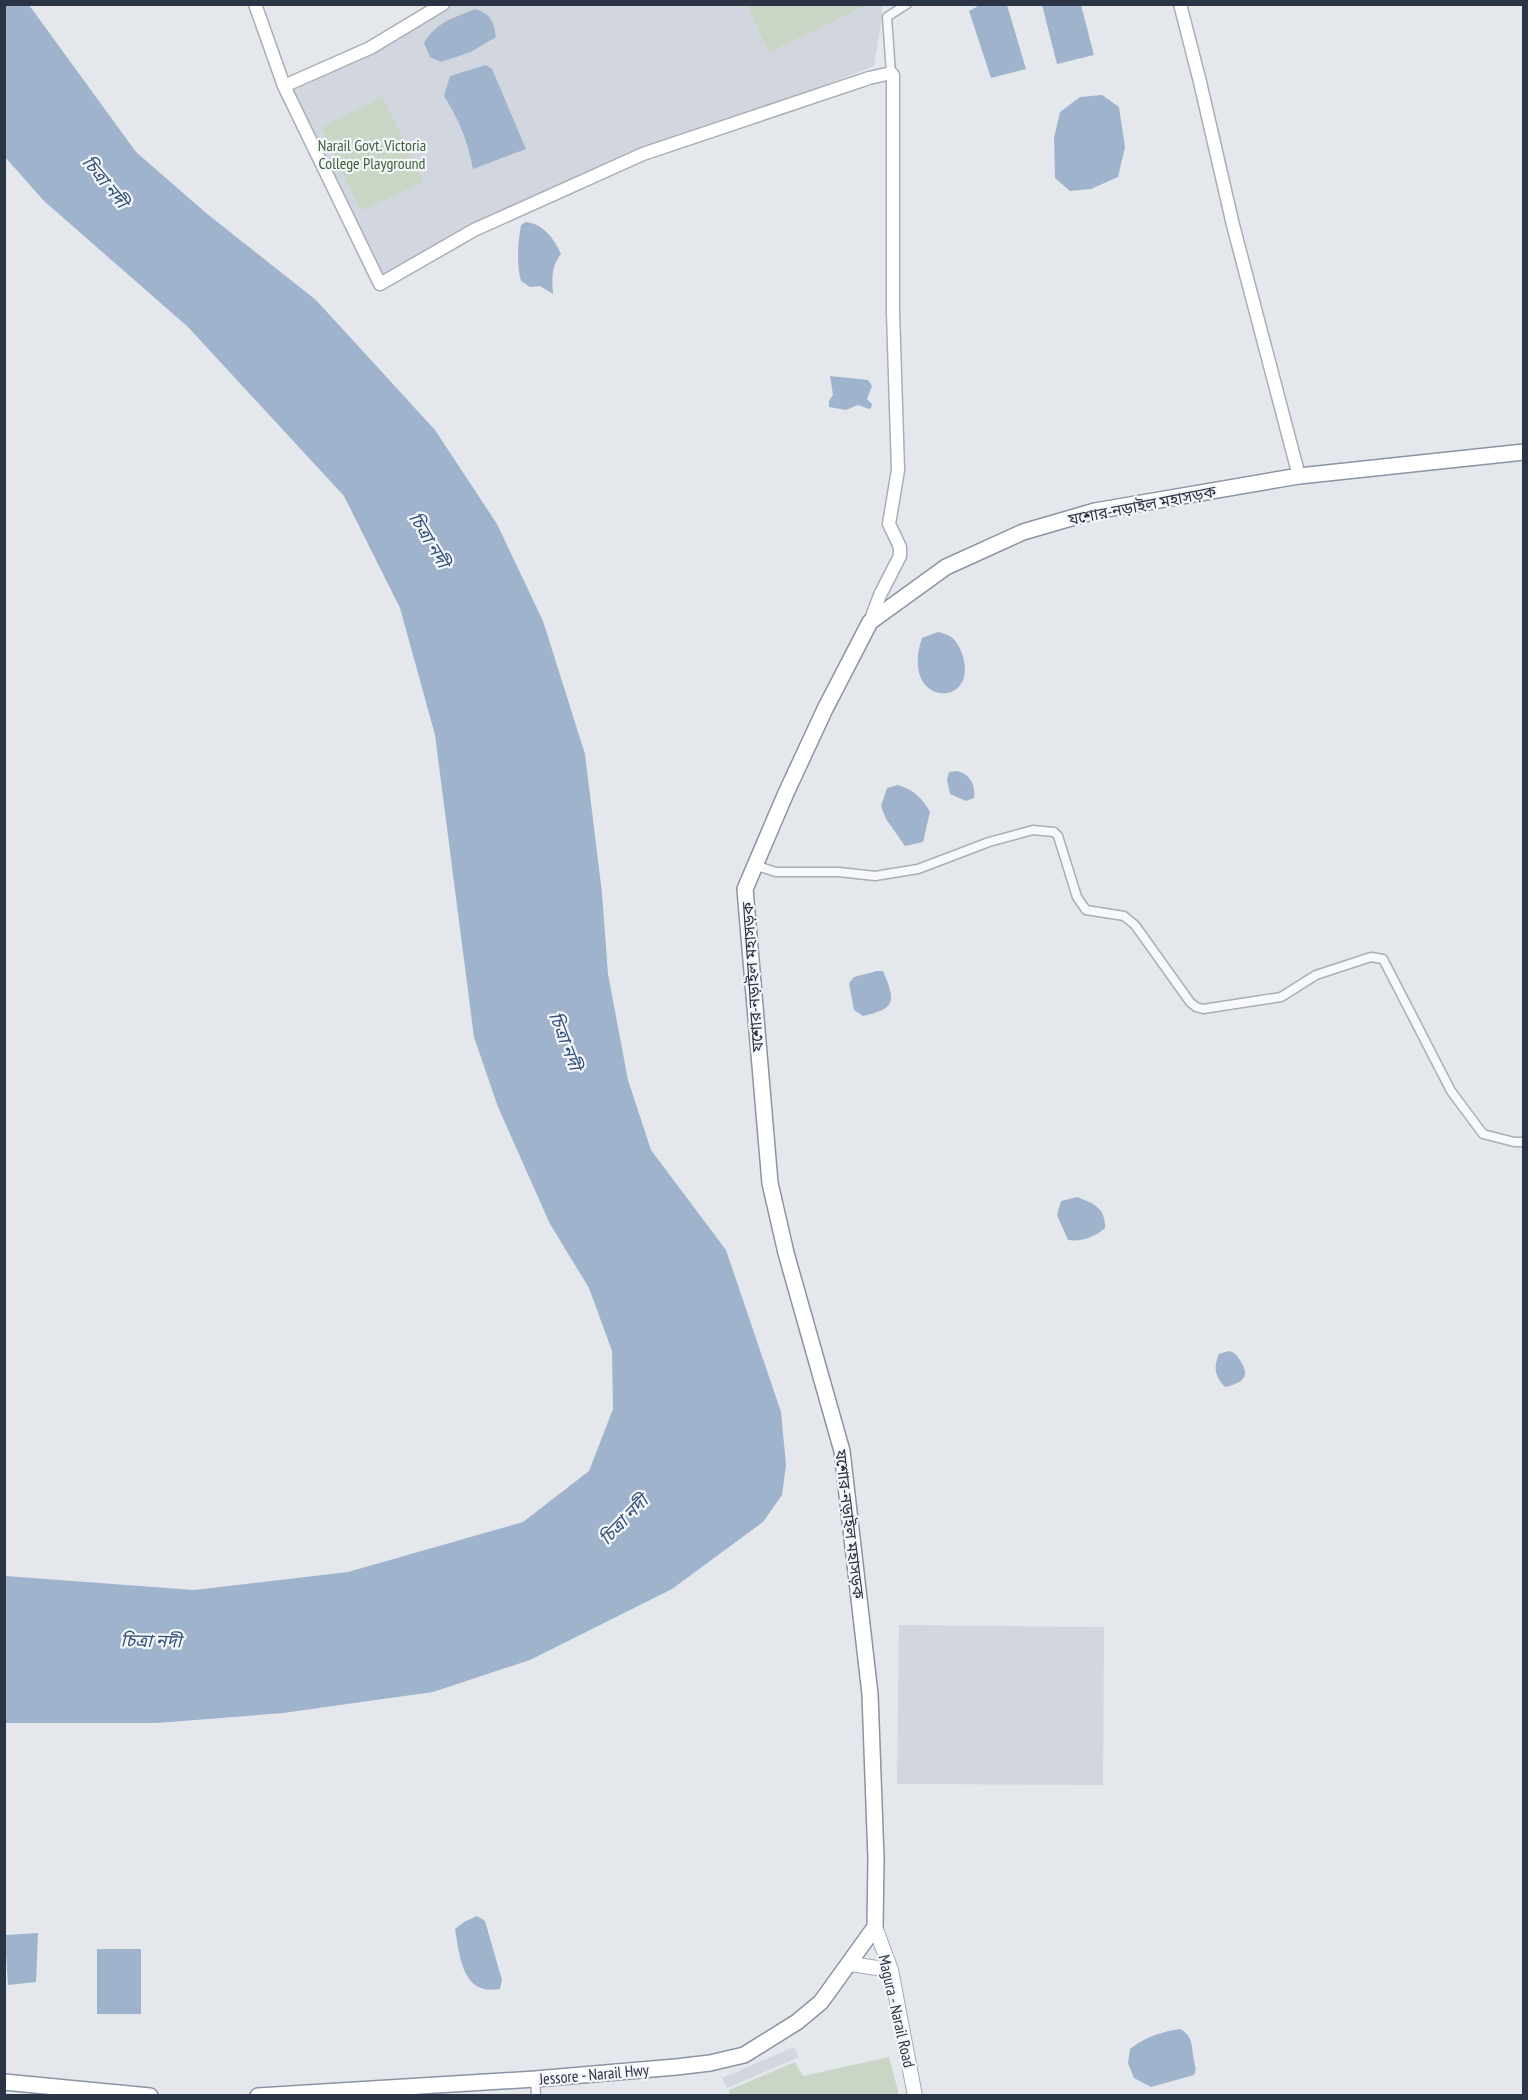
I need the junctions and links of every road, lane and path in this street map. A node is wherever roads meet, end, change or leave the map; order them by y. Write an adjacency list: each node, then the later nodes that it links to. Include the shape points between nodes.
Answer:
1 (255, 4): 6 (street)
2 (443, 4): 6 (street, via 370,48)
3 (907, 4): 5 (street, via 887,17)
4 (1180, 4): 8 (street)
5 (891, 73): 6 (street, via 643,154 474,230 380,284); 9 (street, via 898,470 889,524 900,556)
6 (284, 86)
7 (1524, 452): 8 (highway, যশোর-নড়াইল মহাসড়ক)
8 (1299, 476): 9 (highway, যশোর-নড়াইল মহাসড়ক, via 1095,511 1023,532 946,567)
9 (870, 622): 10 (highway, যশোর-নড়াইল মহাসড়ক, via 825,709)
10 (754, 865): 11 (street, via 776,872 875,876 918,869 1034,830 1054,832 1077,897 1086,910 1124,916 1135,925 1196,1007 1216,1008 1281,997 1316,975 1371,957 1383,960 1451,1090 1483,1134); 12 (highway, যশোর-নড়াইল মহাসড়ক, via 746,889 770,1183 842,1451 870,1694)
11 (1524, 1142)
12 (875, 1927): 13 (highway, Jessore - Narail Hwy); 14 (main road, Magura - Narail Road)
13 (850, 1964): 14 (main road); 15 (highway, Jessore - Narail Hwy, via 821,2002 798,2022 744,2055 676,2067)
14 (891, 1970): 21 (main road, Magura - Narail Road)
15 (535, 2079): 17 (highway, Jessore - Narail Hwy); 20 (street)
16 (4, 2082): 18 (highway)
17 (316, 2093): 19 (highway, Jessore - Narail Hwy)
18 (150, 2096)
19 (258, 2096)
20 (536, 2096)
21 (915, 2096)

